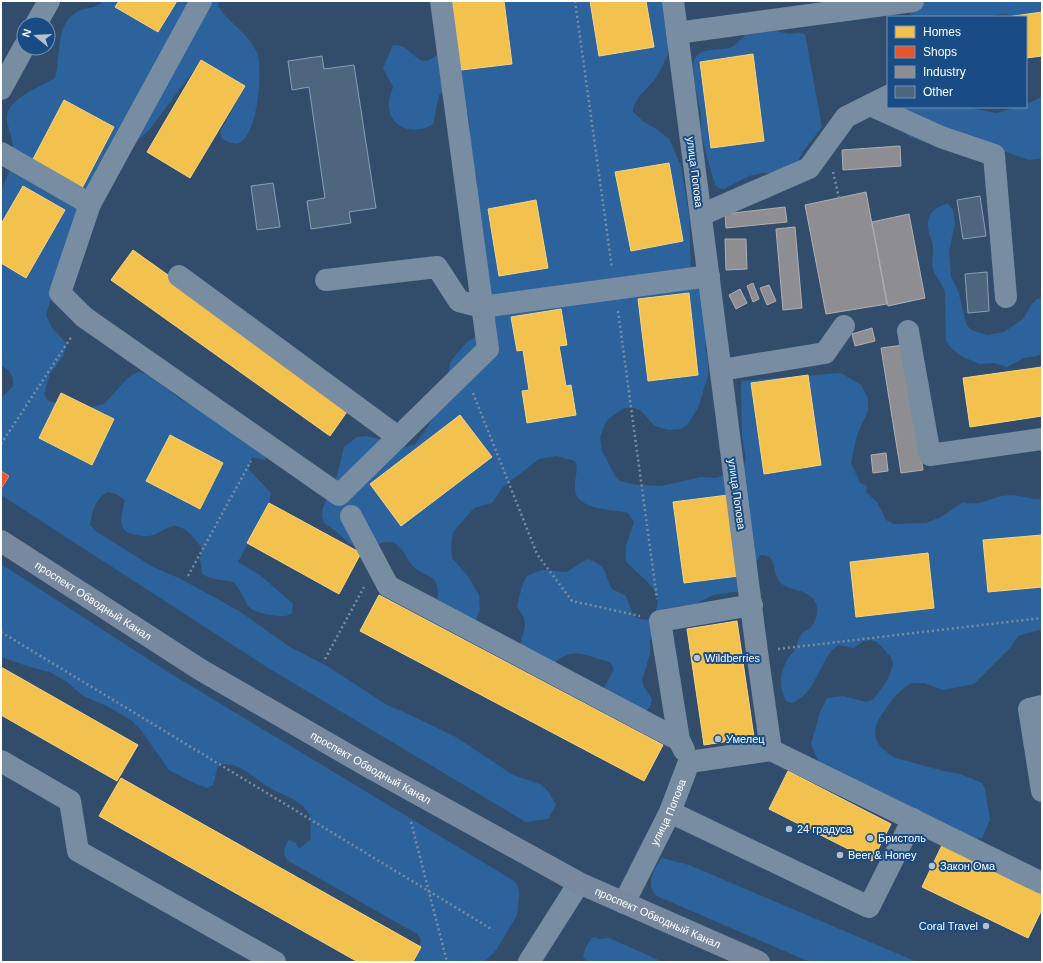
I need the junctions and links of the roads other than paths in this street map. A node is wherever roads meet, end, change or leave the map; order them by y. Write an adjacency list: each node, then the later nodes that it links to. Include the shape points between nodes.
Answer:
1 (49, 1): 7 (street)
2 (201, 1): 14 (street)
3 (441, 1): 20 (street)
4 (673, 1): 8 (street, улица Попова)
5 (901, 7): 6 (street)
6 (798, 9): 8 (street)
7 (41, 16)
8 (677, 33): 15 (street, улица Попова)
9 (19, 56): 10 (street)
10 (1, 89)
11 (879, 101): 15 (street, via 846,117 809,168)
12 (891, 108): 19 (street, via 941,137 994,155)
13 (1, 153): 14 (street)
14 (90, 204): 24 (street, via 60,293 84,317 340,494)
15 (701, 215): 17 (street, улица Попова)
16 (180, 276): 24 (street)
17 (708, 276): 20 (street); 23 (street, улица Попова)
18 (326, 280): 20 (street, via 437,267 459,301)
19 (1006, 297)
20 (482, 307): 24 (street, via 488,349)
21 (844, 326): 23 (street, via 825,353)
22 (908, 331): 25 (street, via 930,455)
23 (721, 370): 28 (street, улица Попова)
24 (398, 437)
25 (1042, 439)
26 (351, 516): 30 (street, via 388,586)
27 (1, 541): 37 (main road, проспект Обводный Канал, via 201,670)
28 (752, 606): 30 (street, via 660,621); 31 (street, улица Попова)
29 (1042, 706): 34 (street, via 1029,709)
30 (679, 740): 33 (street)
31 (771, 750): 33 (street); 36 (street)
32 (1, 761): 41 (street, via 70,801 78,851)
33 (689, 762): 35 (street, улица Попова)
34 (1042, 791)
35 (670, 812): 36 (street, via 869,907); 39 (street, улица Попова)
36 (914, 819): 38 (street)
37 (579, 883): 39 (main road, проспект Обводный Канал); 40 (street)
38 (1042, 883)
39 (624, 903): 42 (main road, проспект Обводный Канал)
40 (534, 960)
41 (275, 962)
42 (759, 962)

